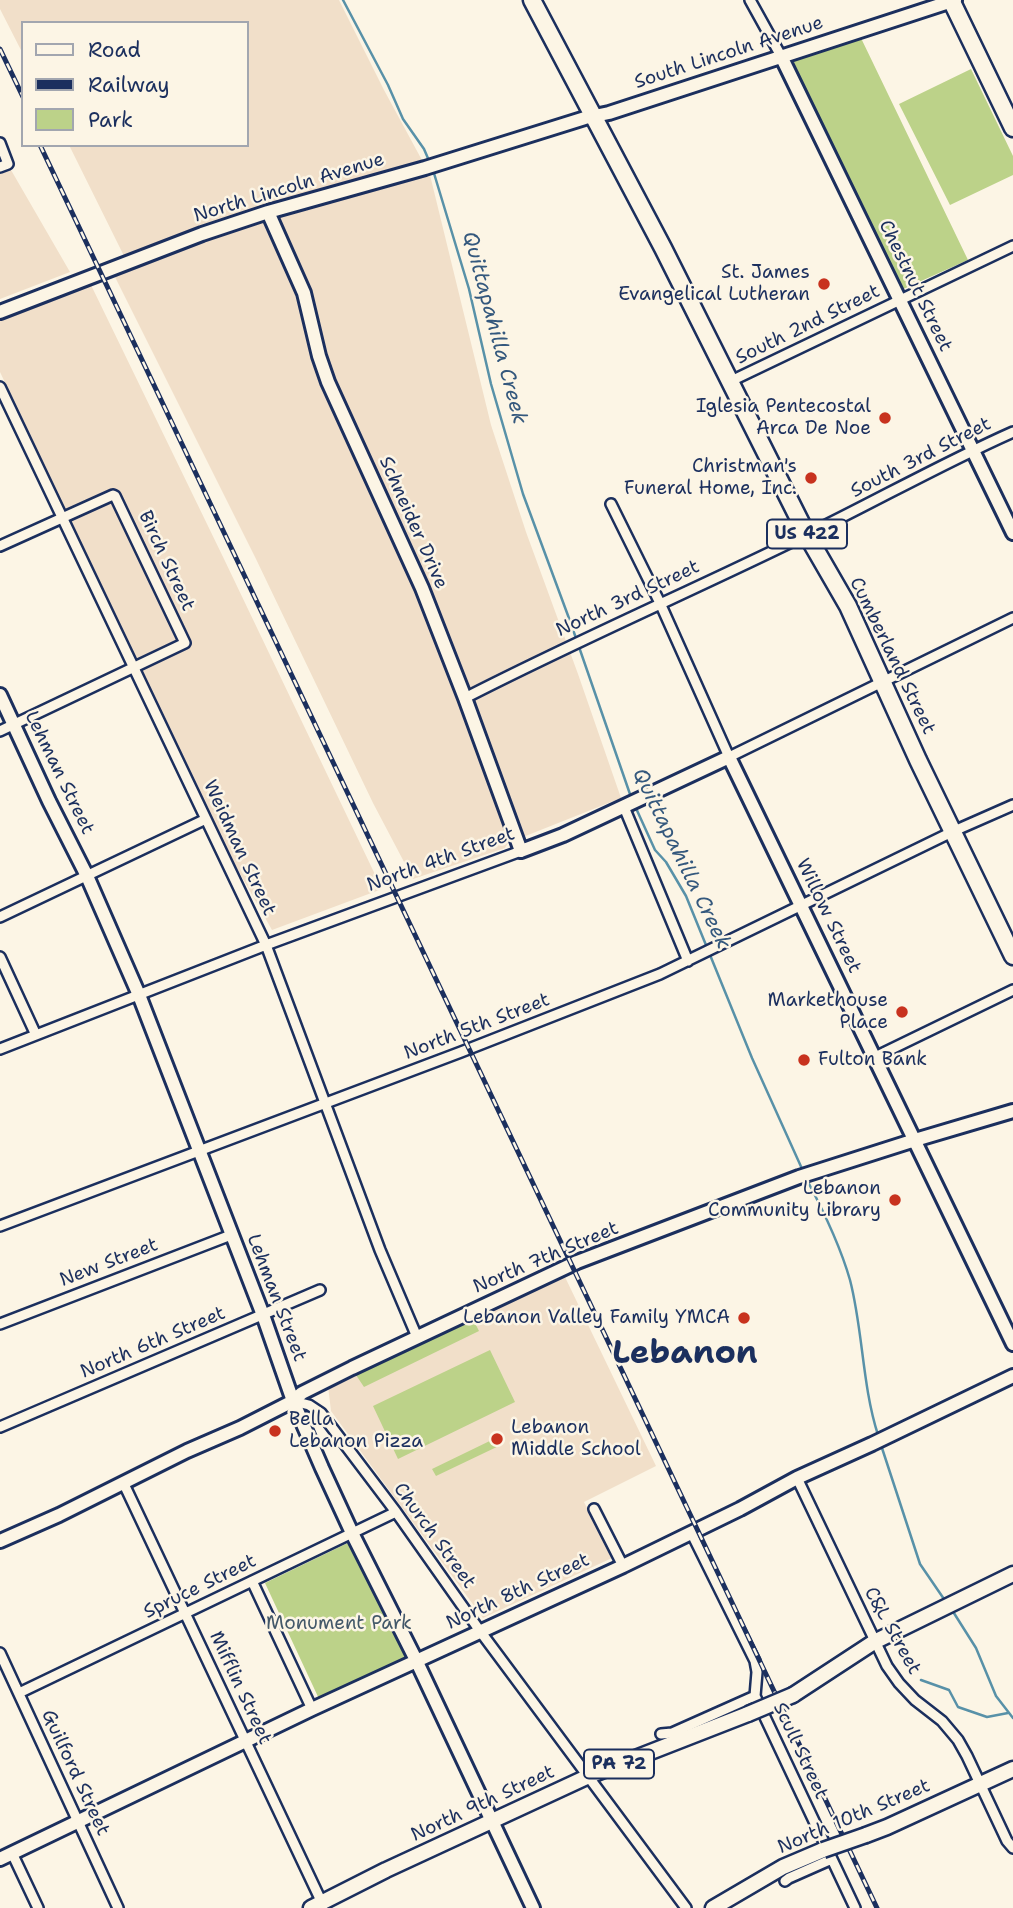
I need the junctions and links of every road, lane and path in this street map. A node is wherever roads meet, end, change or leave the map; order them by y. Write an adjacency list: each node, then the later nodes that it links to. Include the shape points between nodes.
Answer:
1 (750, 0): 4 (street)
2 (953, 0): 4 (street, South Lincoln Avenue); 6 (highway)
3 (535, 1): 5 (highway, US 422)
4 (780, 56): 5 (street, South Lincoln Avenue); 11 (street, Chestnut Street)
5 (594, 116): 9 (street, North Lincoln Avenue); 13 (highway, Cumberland Street / US 422)
6 (1013, 128)
7 (0, 143): 8 (street)
8 (4, 166)
9 (268, 212): 12 (street, North Lincoln Avenue); 27 (street, Schneider Drive, via 304,293 328,382 417,576)
10 (1013, 246): 11 (street, South 2nd Street)
11 (900, 300): 13 (street, South 2nd Street); 16 (street, Chestnut Street)
12 (0, 312)
13 (731, 381): 20 (highway, Cumberland Street / US 422)
14 (0, 387): 18 (street, Weidman Street)
15 (1013, 432): 16 (street, South 3rd Street)
16 (973, 450): 19 (street, Chestnut Street); 20 (street, South 3rd Street)
17 (611, 504): 22 (street, Willow Street)
18 (62, 517): 21 (street); 24 (street, Weidman Street); 24 (street, Birch Street, via 113,495 117,498 185,643)
19 (1013, 533)
20 (807, 535): 22 (street, North 3rd Street); 25 (highway, Cumberland Street / US 422)
21 (0, 546)
22 (660, 603): 27 (street, North 3rd Street); 30 (street, Willow Street)
23 (1013, 618): 25 (street, North 4th Street)
24 (134, 667): 28 (street); 33 (street, Weidman Street)
25 (884, 681): 30 (street, North 4th Street); 34 (highway, Cumberland Street / US 422)
26 (0, 695): 28 (street, Lehman Street)
27 (465, 698): 35 (street, Schneider Drive)
28 (14, 725): 29 (street); 36 (street, Lehman Street)
29 (0, 731)
30 (729, 757): 31 (street, North 4th Street); 37 (street, Willow Street)
31 (630, 804): 35 (street, North 4th Street); 42 (street)
32 (1013, 805): 34 (street, North 5th Street)
33 (206, 819): 36 (street); 39 (street, Weidman Street)
34 (954, 831): 37 (street, North 5th Street); 40 (highway, Cumberland Street / US 422)
35 (521, 851): 39 (street, North 4th Street)
36 (87, 876): 38 (street); 44 (street, Lehman Street)
37 (802, 906): 42 (street, North 5th Street); 47 (street, Willow Street)
38 (0, 917)
39 (266, 945): 44 (street, North 4th Street); 48 (street, Weidman Street)
40 (1013, 956)
41 (0, 957): 45 (street)
42 (688, 961): 48 (street, North 5th Street)
43 (1013, 990): 47 (street)
44 (139, 995): 45 (street, North 4th Street); 51 (street, Lehman Street)
45 (36, 1035): 46 (street, North 4th Street)
46 (0, 1049)
47 (875, 1057): 50 (street, Willow Street)
48 (325, 1103): 51 (street, North 5th Street); 57 (street, Weidman Street)
49 (1013, 1111): 50 (street, North 7th Street)
50 (915, 1140): 57 (street, North 7th Street, via 799,1177 576,1262); 58 (street, Willow Street)
51 (199, 1151): 52 (street, North 5th Street); 53 (street, Lehman Street)
52 (0, 1226)
53 (231, 1235): 55 (street, Lehman Street); 56 (street, New Street)
54 (320, 1290): 55 (street, North 6th Street)
55 (263, 1315): 60 (street, Lehman Street); 61 (street, North 6th Street)
56 (0, 1325)
57 (417, 1337): 60 (street, North 7th Street)
58 (1013, 1344)
59 (1013, 1376): 62 (street, North 8th Street)
60 (293, 1401): 63 (street, North 7th Street); 65 (street, Church Street, via 321,1413); 67 (street, Lehman Street)
61 (0, 1427)
62 (797, 1478): 66 (street, North 8th Street); 74 (street, C&L Street)
63 (123, 1482): 68 (street, North 7th Street); 72 (street, Mifflin Street)
64 (594, 1509): 69 (street)
65 (396, 1512): 67 (street, Spruce Street); 73 (street, Church Street)
66 (691, 1532): 69 (street, North 8th Street); 78 (street, Scull Street, via 755,1661)
67 (352, 1533): 71 (street, Spruce Street); 76 (street, Lehman Street)
68 (0, 1541)
69 (623, 1566): 73 (street, North 8th Street)
70 (1013, 1574): 74 (main road, North 9th Street / PA 72)
71 (252, 1581): 72 (street, Spruce Street); 79 (street)
72 (185, 1613): 77 (street, Spruce Street); 81 (street, Mifflin Street)
73 (480, 1631): 76 (street, North 8th Street); 83 (street, Church Street)
74 (874, 1642): 83 (main road, North 9th Street / PA 72, bridge, via 793,1695); 84 (street, C&L Street, via 899,1683 958,1740)
75 (0, 1654): 77 (street, Guilford Street)
76 (416, 1660): 79 (street, North 8th Street); 85 (street, Lehman Street)
77 (19, 1693): 86 (street, Guilford Street)
78 (755, 1696): 80 (street); 89 (street, Scull Street)
79 (312, 1709): 81 (street, North 8th Street)
80 (661, 1734)
81 (246, 1741): 86 (street, North 8th Street); 92 (street, Mifflin Street)
82 (1013, 1769): 84 (main road, North 10th Street)
83 (589, 1776): 85 (main road, North 9th Street / PA 72); 96 (street, Church Street)
84 (979, 1784): 87 (street, C&L Street); 89 (main road, North 10th Street, bridge)
85 (492, 1820): 92 (main road, North 9th Street / PA 72); 95 (street, Lehman Street)
86 (78, 1821): 88 (street, North 8th Street); 94 (street, Guilford Street)
87 (1013, 1848)
88 (12, 1853): 90 (street, North 8th Street); 93 (street)
89 (827, 1854): 91 (street); 97 (main road, North 10th Street, via 783,1867); 98 (street, Scull Street)
90 (0, 1859)
91 (785, 1881)
92 (319, 1906)
93 (38, 1908)
94 (118, 1908)
95 (533, 1908)
96 (686, 1908)
97 (713, 1908)
98 (855, 1908)

